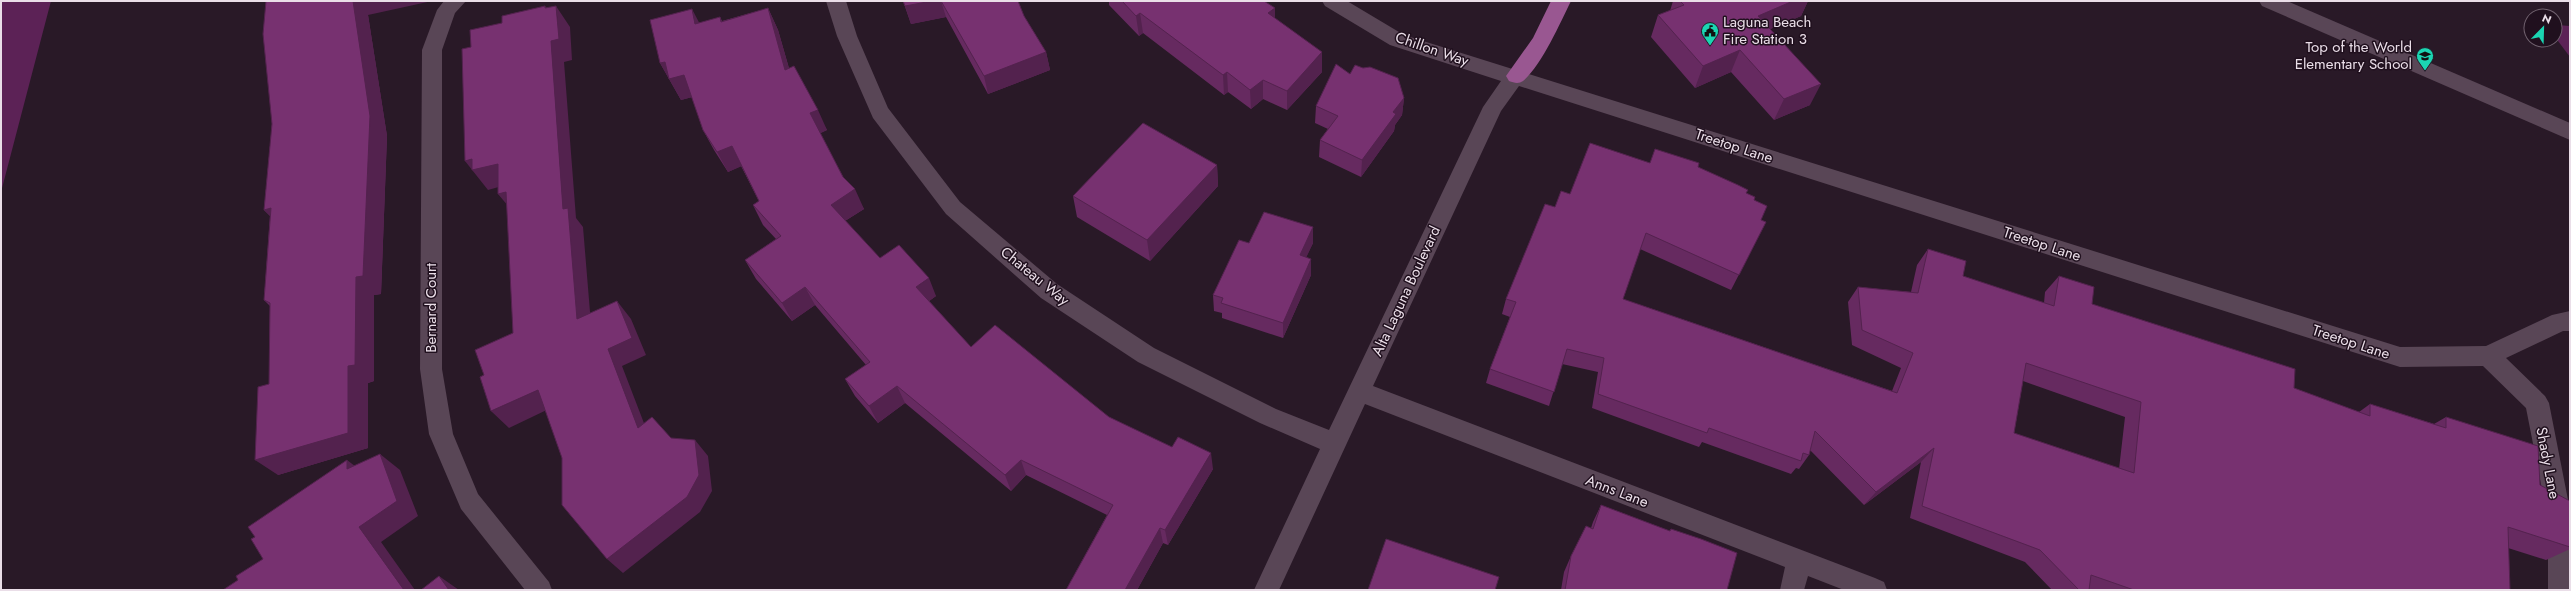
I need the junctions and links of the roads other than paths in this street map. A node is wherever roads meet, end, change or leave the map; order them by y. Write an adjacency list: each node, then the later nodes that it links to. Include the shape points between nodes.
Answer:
1 (456, 1): 13 (street, Bernard Court, via 447,10 432,50 431,369 441,434 469,501)
2 (836, 1): 11 (street, Chateau Way, via 847,36 880,112 953,208 1049,291 1146,355 1268,416)
3 (1332, 1): 6 (street, Chillon Way, via 1397,40)
4 (1562, 1): 6 (main road, Alta Laguna Boulevard, via 1541,42)
5 (2269, 1): 7 (street)
6 (1516, 76): 9 (street, Treetop Lane, via 2400,357); 10 (street, Alta Laguna Boulevard, via 1493,107)
7 (2570, 132)
8 (2570, 320): 9 (street, Treetop Lane, via 2560,322)
9 (2488, 356): 17 (street, Shady Lane, via 2537,403 2560,520)
10 (1359, 391): 11 (street, Alta Laguna Boulevard); 12 (street, Anns Lane)
11 (1336, 444): 14 (street, Alta Laguna Boulevard)
12 (1799, 562): 15 (street); 16 (street, Anns Lane)
13 (540, 590)
14 (1266, 590)
15 (1792, 590)
16 (1875, 590)
17 (2560, 590)

